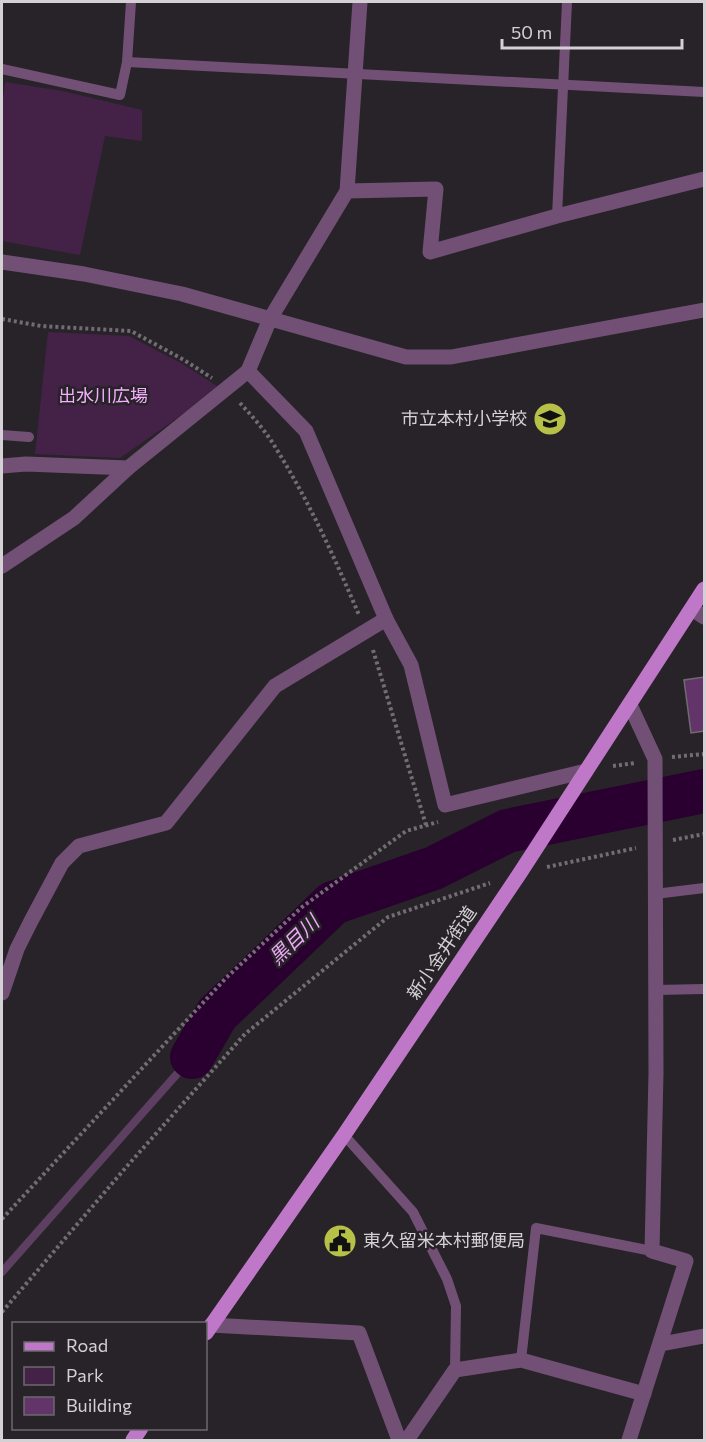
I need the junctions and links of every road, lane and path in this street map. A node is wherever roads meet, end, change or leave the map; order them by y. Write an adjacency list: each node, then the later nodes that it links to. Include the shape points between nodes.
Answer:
1 (130, 2): 4 (lane)
2 (360, 2): 6 (street)
3 (567, 2): 7 (lane)
4 (128, 62): 5 (lane, via 120,95); 6 (lane)
5 (2, 69)
6 (355, 74): 7 (lane); 10 (street)
7 (564, 84): 8 (lane); 11 (lane)
8 (705, 92)
9 (705, 179): 11 (street)
10 (347, 191): 11 (street, via 436,189 429,252); 14 (street)
11 (557, 216)
12 (2, 262): 14 (street, via 182,294)
13 (705, 310): 14 (street, via 450,357 406,357)
14 (270, 319): 16 (street)
15 (2, 320): 17 (path, via 131,331)
16 (248, 371): 17 (street); 25 (street, via 306,431)
17 (228, 388): 21 (street); 26 (path, via 271,440 303,496)
18 (2, 435): 19 (lane)
19 (29, 437)
20 (2, 466): 21 (street)
21 (128, 468): 22 (street, via 74,518)
22 (2, 566)
23 (705, 589): 24 (main road, 新小金井街道)
24 (698, 613): 27 (main road, 新小金井街道)
25 (386, 619): 26 (street); 28 (street, via 411,664 445,805)
26 (365, 631): 30 (path); 38 (street, via 275,686 165,823 79,846 63,863 31,921)
27 (630, 705): 28 (main road, 新小金井街道); 32 (street, via 655,759)
28 (586, 771): 33 (main road, 新小金井街道)
29 (448, 820): 30 (path)
30 (426, 825): 40 (path, via 406,831 302,907 226,978)
31 (705, 834): 32 (path)
32 (654, 838): 33 (path); 35 (street)
33 (520, 873): 39 (main road, 新小金井街道); 42 (path, via 388,917 246,1034 120,1173)
34 (705, 888): 35 (lane)
35 (655, 894): 37 (street)
36 (705, 989): 37 (lane)
37 (656, 990): 41 (street)
38 (2, 993)
39 (344, 1135): 43 (main road, 新小金井街道); 47 (lane, via 413,1212 447,1279 456,1306)
40 (2, 1219)
41 (652, 1251): 45 (street, via 686,1261); 46 (lane, via 536,1228)
42 (2, 1312)
43 (208, 1329): 49 (street, via 358,1334)
44 (705, 1336): 45 (street)
45 (661, 1344): 48 (street)
46 (521, 1360): 47 (street); 48 (street)
47 (455, 1370): 50 (street)
48 (644, 1394): 51 (street)
49 (399, 1440)
50 (407, 1440)
51 (629, 1440)

